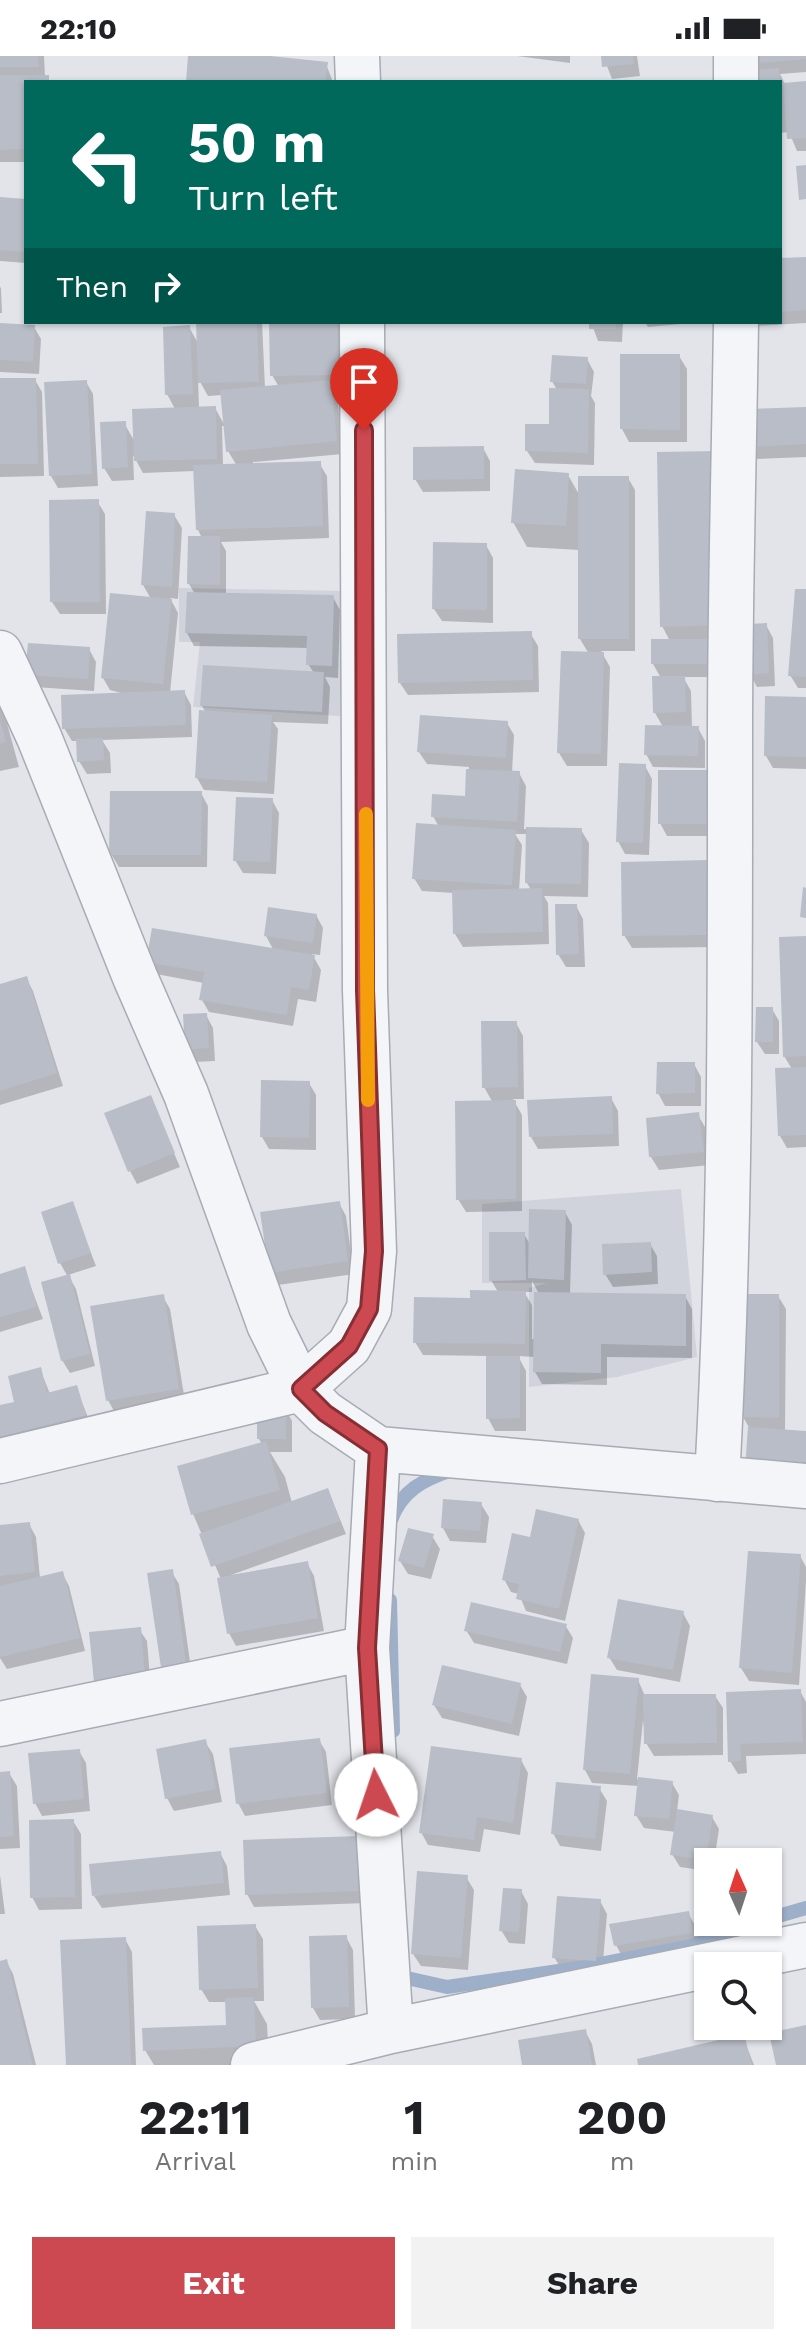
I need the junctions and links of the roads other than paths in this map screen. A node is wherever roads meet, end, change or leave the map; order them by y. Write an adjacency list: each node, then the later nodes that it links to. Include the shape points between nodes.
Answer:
1 (357, 56): 3 (street)
2 (736, 56): 4 (street)
3 (358, 80)
4 (736, 80)
5 (362, 324): 8 (street, via 365,990 374,1251 369,1309 349,1346)
6 (736, 324): 11 (street, via 732,1057)
7 (0, 653): 8 (street, via 186,1094 269,1324)
8 (301, 1389): 9 (street, via 325,1413); 10 (street)
9 (378, 1449): 11 (street); 13 (street)
10 (0, 1461)
11 (717, 1479): 12 (street)
12 (806, 1486)
13 (367, 1648): 14 (street); 16 (street)
14 (0, 1724)
15 (806, 1945): 16 (street)
16 (391, 2031): 17 (street)
17 (253, 2065)

